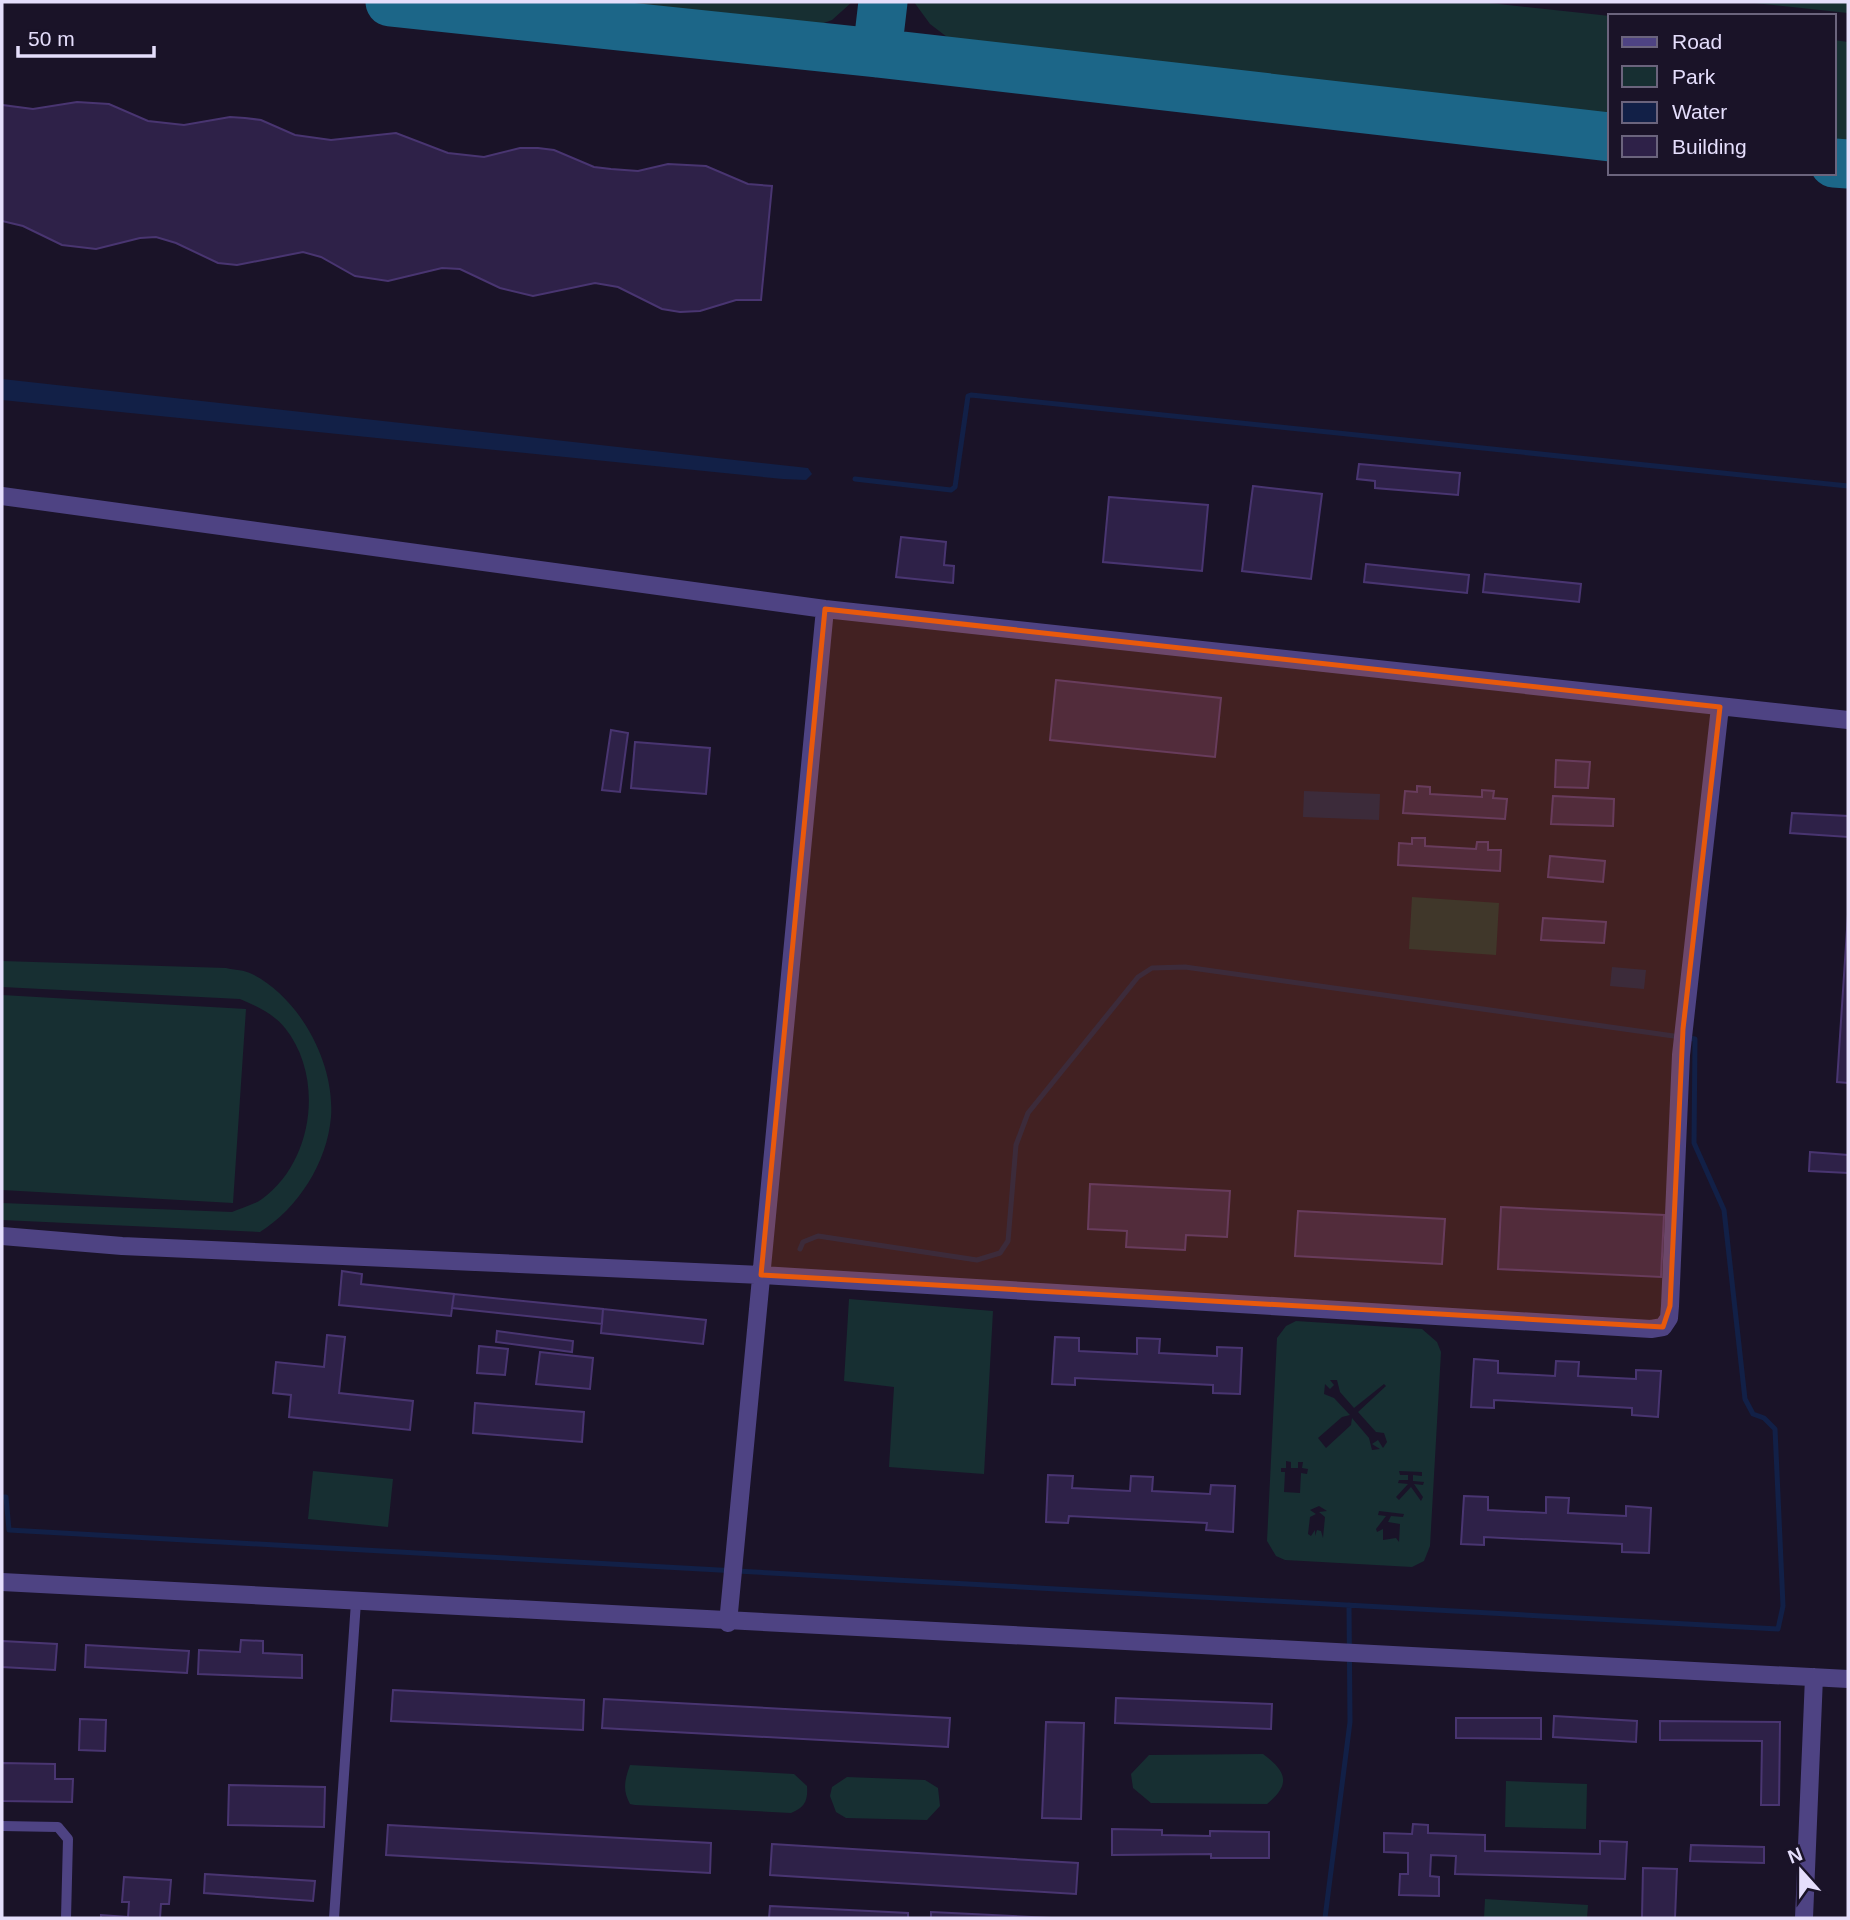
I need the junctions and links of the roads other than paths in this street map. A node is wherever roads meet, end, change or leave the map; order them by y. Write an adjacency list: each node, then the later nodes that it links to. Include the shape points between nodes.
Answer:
1 (2, 496): 2 (street)
2 (825, 609): 3 (street); 6 (street)
3 (1720, 707): 4 (street); 6 (street, via 1683,1029 1670,1306 1663,1327)
4 (1848, 720)
5 (2, 1236): 6 (street, via 122,1246)
6 (761, 1275): 9 (street)
7 (2, 1582): 8 (street)
8 (356, 1602): 9 (street); 14 (lane)
9 (728, 1622): 10 (street)
10 (1814, 1677): 11 (street); 15 (street)
11 (1848, 1679)
12 (2, 1826): 13 (lane, via 58,1827 68,1839)
13 (66, 1918)
14 (334, 1918)
15 (1804, 1918)

